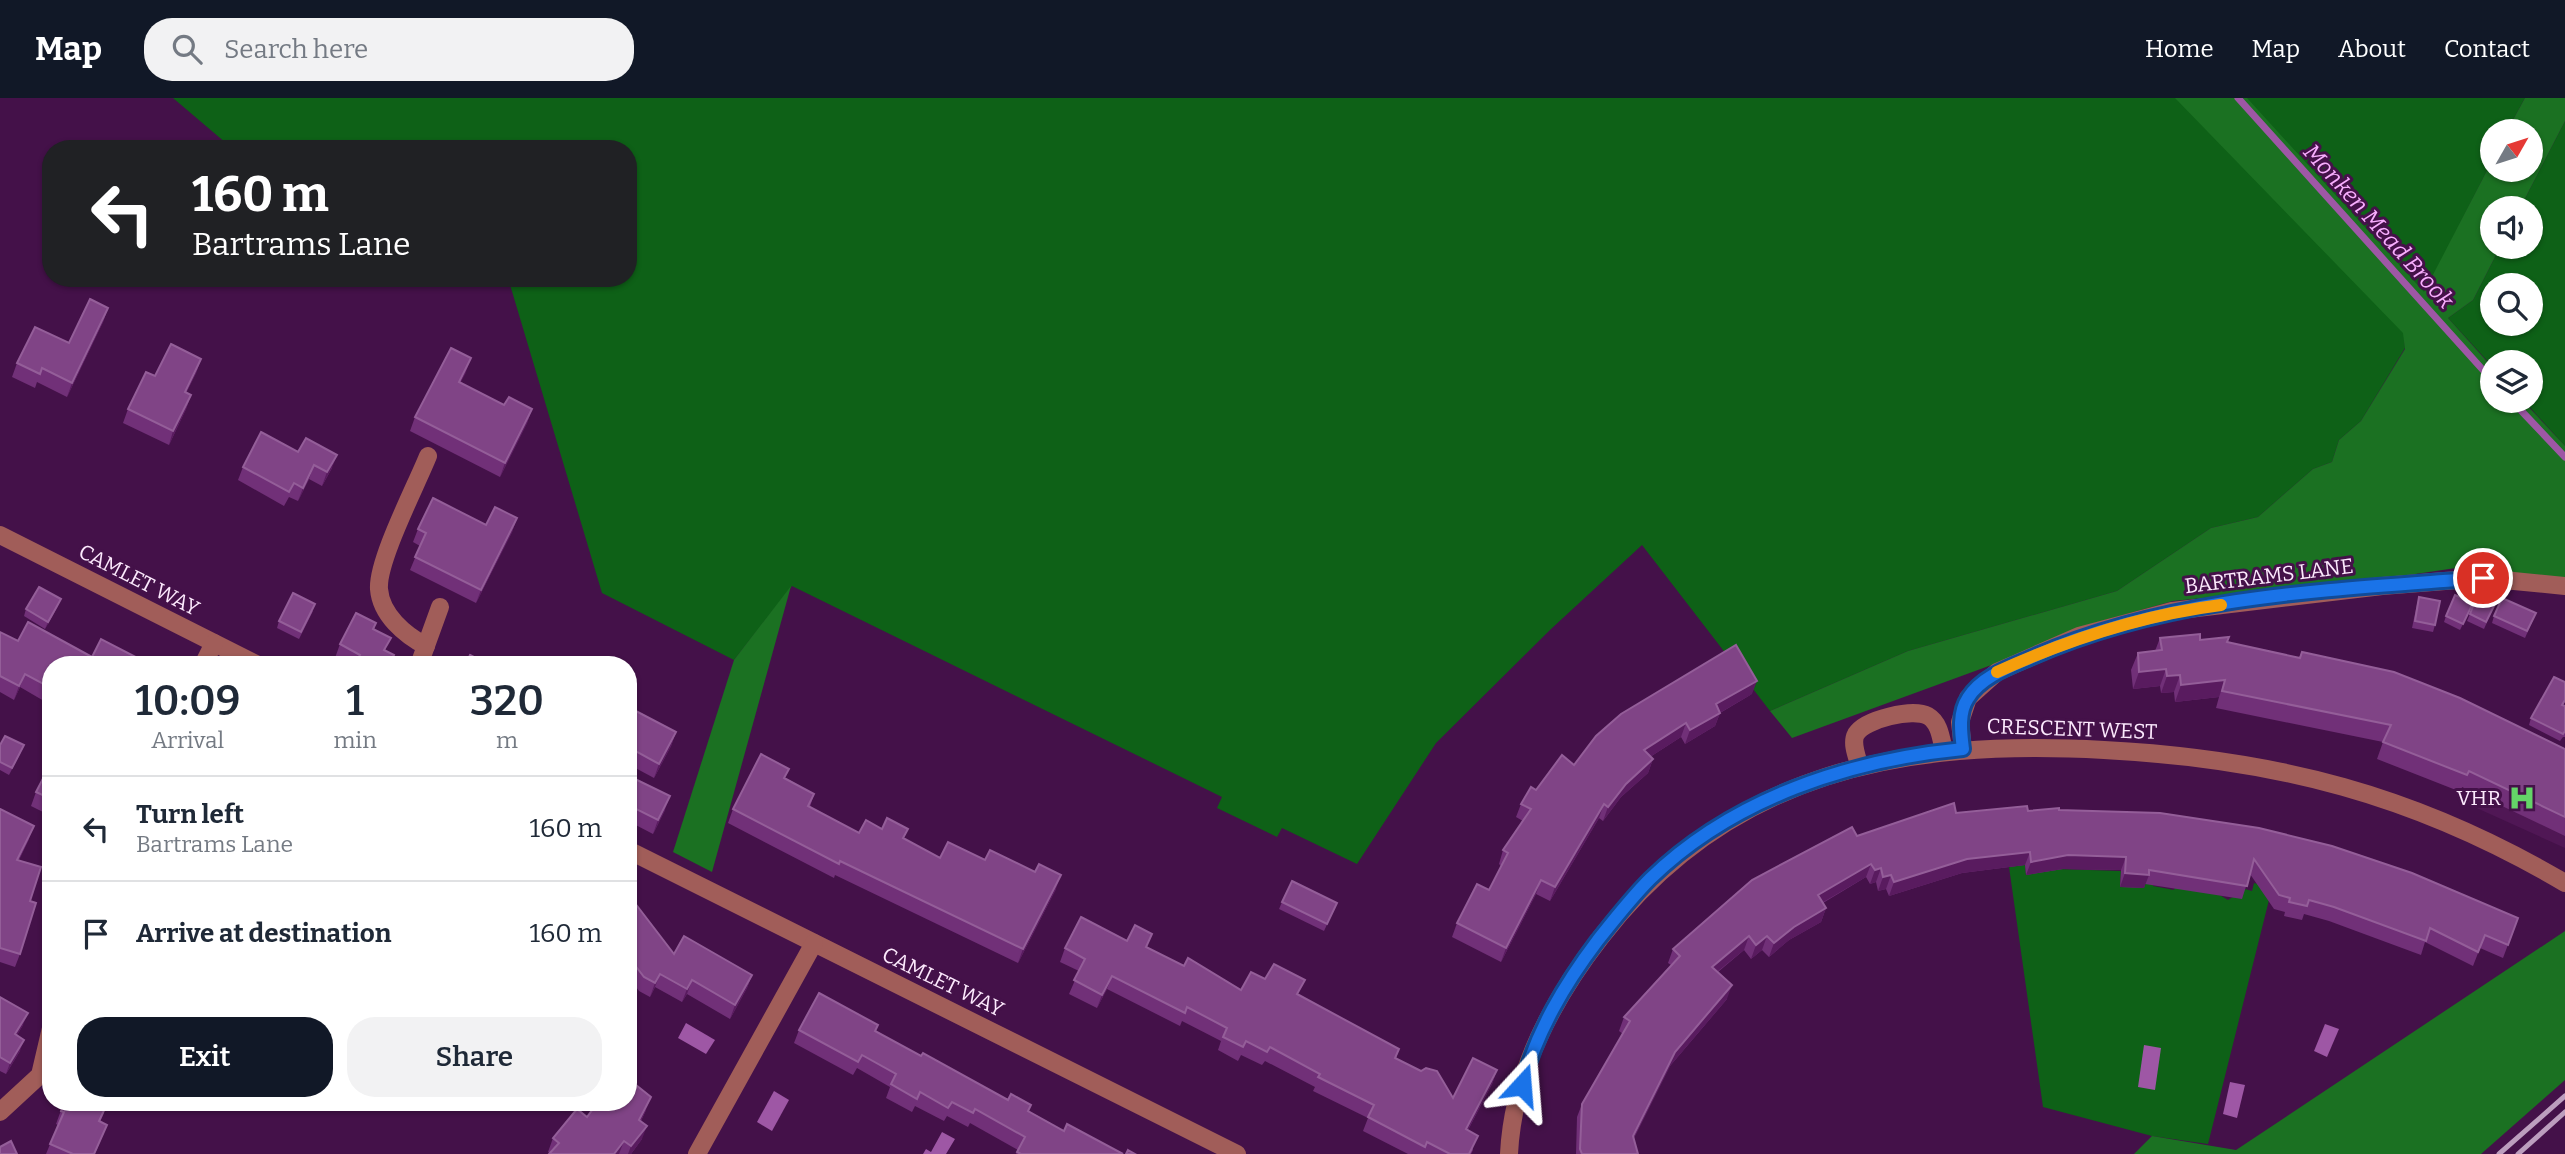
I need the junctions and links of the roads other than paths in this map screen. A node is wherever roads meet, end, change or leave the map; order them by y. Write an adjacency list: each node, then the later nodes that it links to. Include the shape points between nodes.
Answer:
1 (428, 456): 6 (street, via 395,534 379,588 396,625)
2 (0, 535): 5 (street, CAMLET WAY)
3 (2565, 586): 10 (street, BARTRAMS LANE, via 2483,578 2382,586 2172,611 2092,632 1997,672 1968,698 1960,722)
4 (440, 607): 6 (street)
5 (214, 643): 7 (street); 8 (street, CAMLET WAY)
6 (426, 646): 9 (street)
7 (207, 656)
8 (240, 656)
9 (422, 656)
10 (1963, 749): 11 (street, CRESCENT WEST); 14 (street, CRESCENT WEST, via 2125,751 2277,769 2412,808)
11 (1944, 751): 12 (street, CRESCENT WEST); 12 (street, via 1938,726 1928,716 1910,712 1857,732 1853,742)
12 (1860, 766): 21 (street, CRESCENT WEST, via 1751,808 1650,879 1583,960 1545,1021 1517,1103)
13 (637, 854): 15 (street, CAMLET WAY)
14 (2565, 883)
15 (814, 943): 18 (street, CAMLET WAY); 19 (street)
16 (42, 1066): 17 (street, via 40,1075)
17 (0, 1112)
18 (1217, 1150): 20 (street, CAMLET WAY)
19 (697, 1154)
20 (1237, 1154)
21 (1509, 1154)

